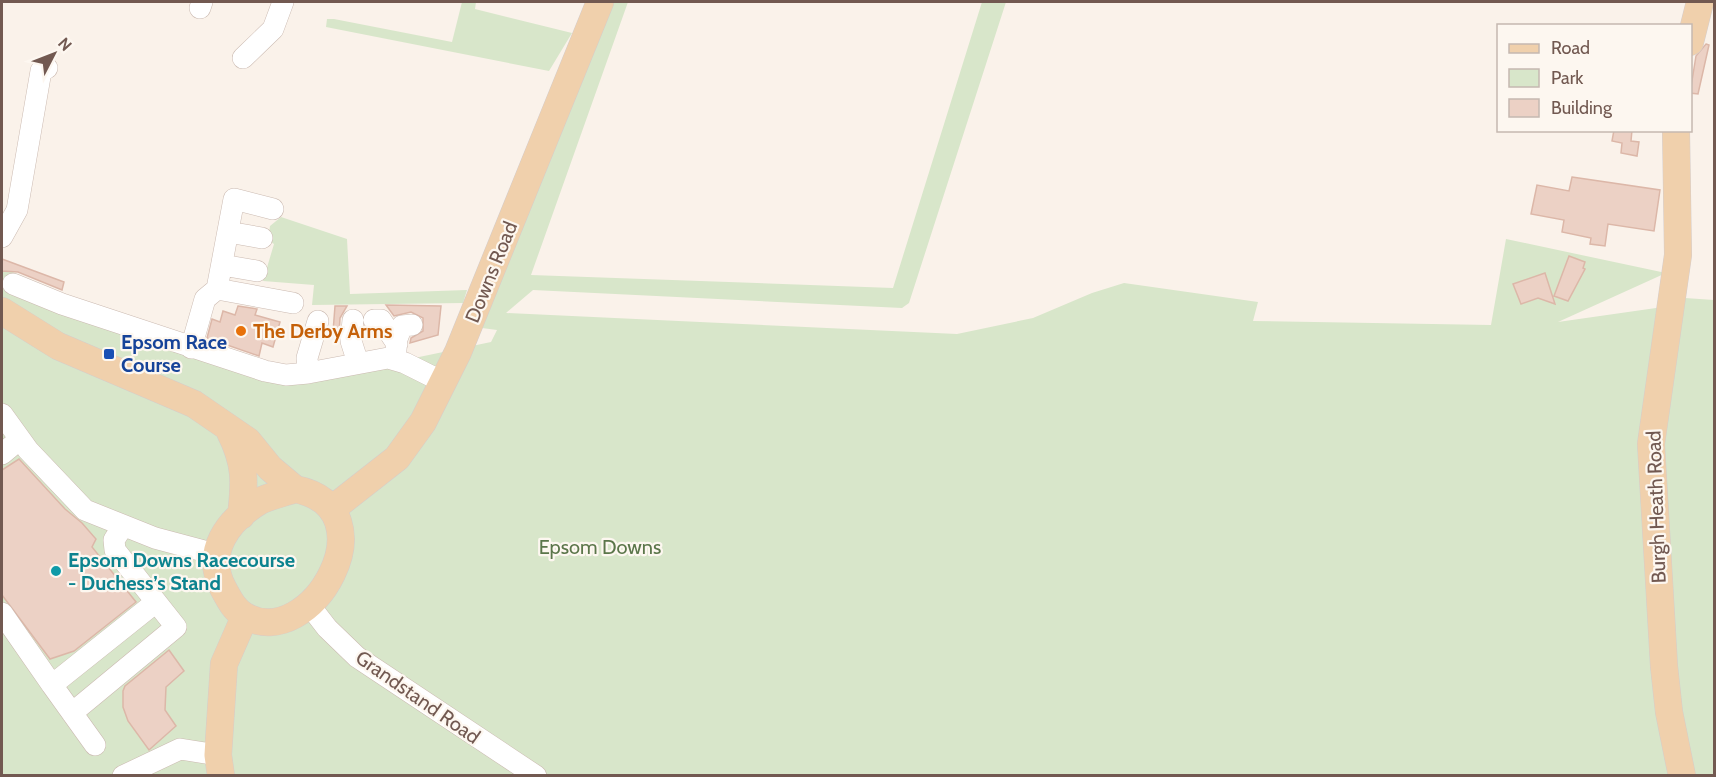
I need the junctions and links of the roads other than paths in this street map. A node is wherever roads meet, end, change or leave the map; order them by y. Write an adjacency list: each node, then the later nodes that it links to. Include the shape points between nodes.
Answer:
1 (283, 2): 5 (street, via 273,29)
2 (600, 2): 26 (main road, Downs Road)
3 (1700, 2): 4 (main road)
4 (1692, 34)
5 (243, 58)
6 (47, 68): 10 (street, via 41,71 17,210)
7 (1676, 132): 46 (main road, Burgh Heath Road, via 1678,255 1651,444 1664,666)
8 (273, 209): 9 (street, via 234,199)
9 (228, 232): 11 (street); 12 (street)
10 (2, 237)
11 (262, 238)
12 (222, 265): 13 (street); 15 (street)
13 (257, 271)
14 (13, 284): 22 (street)
15 (217, 290): 16 (street); 22 (street, via 205,299)
16 (293, 303)
17 (2, 311): 28 (main road, via 58,346 194,404)
18 (353, 320): 24 (street, via 351,341)
19 (374, 320): 23 (street, via 381,320)
20 (318, 321): 25 (street, via 307,358)
21 (412, 325): 23 (street, via 402,326)
22 (191, 348): 25 (street, via 265,371)
23 (396, 352): 24 (street, via 388,358); 26 (street)
24 (358, 363): 25 (street)
25 (308, 374)
26 (443, 382): 32 (main road, Downs Road, via 423,422 397,458)
27 (2, 414): 29 (street)
28 (225, 423): 31 (main road); 33 (main road, via 240,451 245,477)
29 (20, 439): 30 (street); 34 (street, via 85,510)
30 (2, 454)
31 (295, 489): 32 (main road, via 308,492); 33 (main road, via 261,501)
32 (332, 509): 37 (main road, via 339,520 342,544 330,577)
33 (241, 516): 35 (main road, via 225,533)
34 (123, 526): 35 (street); 36 (street, via 114,540 115,550)
35 (215, 554): 39 (main road, via 216,575 232,604)
36 (156, 602): 40 (street); 41 (street, via 176,627)
37 (310, 606): 39 (main road, via 279,622); 45 (street, Grandstand Road, via 357,657)
38 (2, 613): 40 (street)
39 (245, 616): 43 (main road, via 224,664)
40 (52, 685): 41 (street)
41 (72, 713): 42 (street)
42 (95, 745)
43 (219, 765): 44 (street, via 180,749)
44 (123, 776)
45 (536, 776)
46 (1682, 776)

